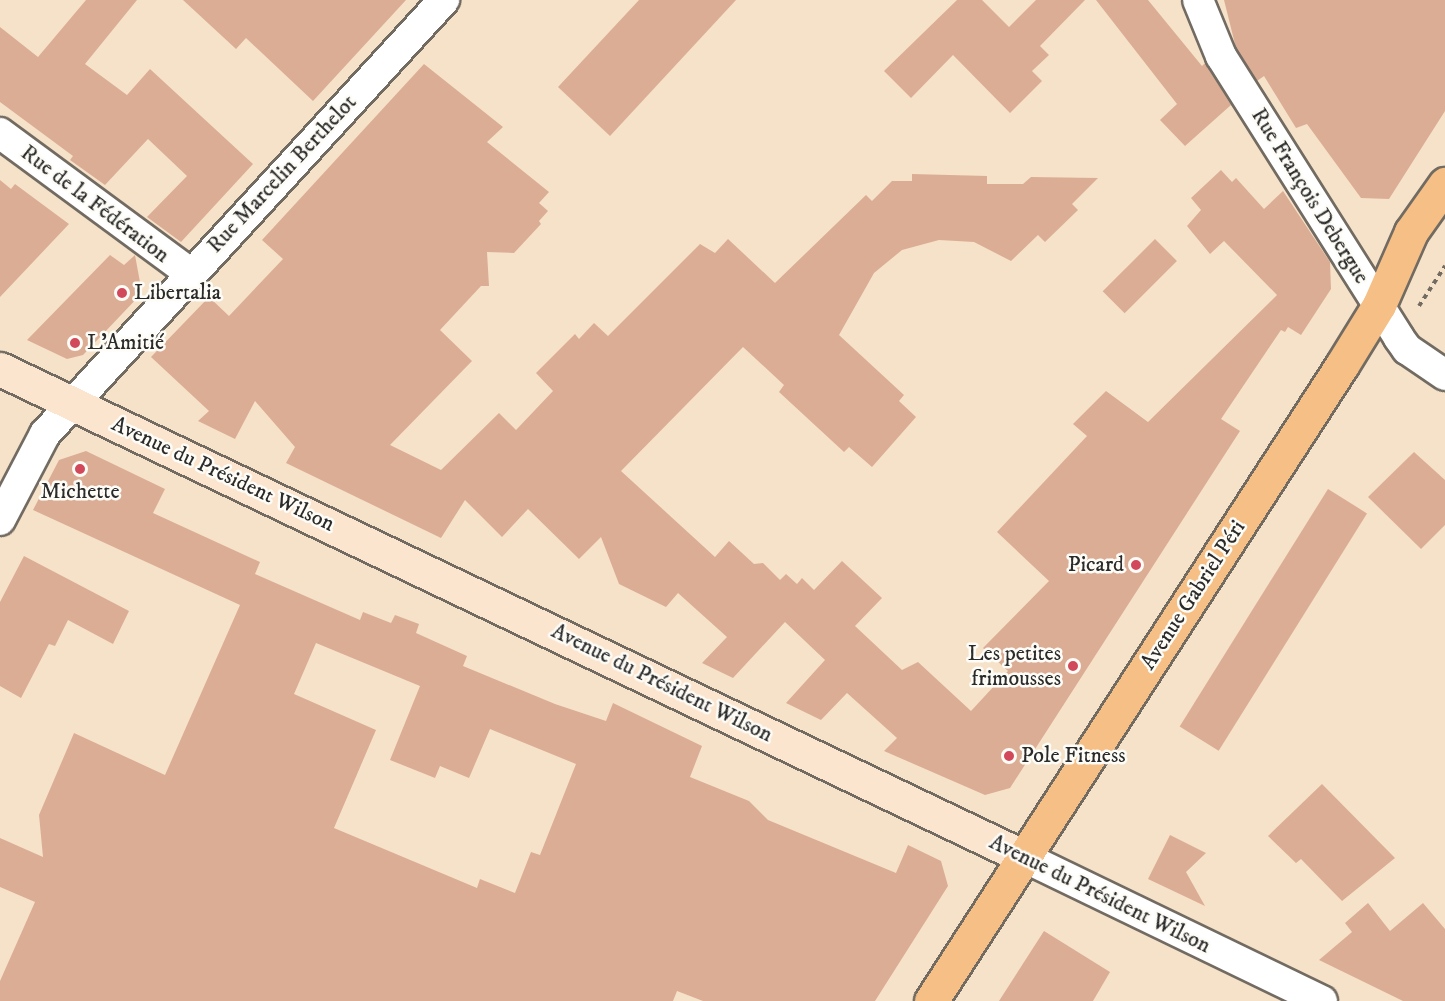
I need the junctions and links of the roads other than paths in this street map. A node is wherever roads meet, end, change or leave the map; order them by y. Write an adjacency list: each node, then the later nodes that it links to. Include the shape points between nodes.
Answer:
1 (444, 0): 5 (street, Rue Marcelin Berthelot)
2 (1198, 0): 6 (street, Rue François Debergue, via 1221,56)
3 (0, 133): 5 (street, Rue de la Fédération)
4 (1445, 184): 6 (main road, Avenue Gabriel Péri, via 1411,232)
5 (190, 274): 9 (street, Rue Marcelin Berthelot)
6 (1379, 305): 8 (street, Rue François Debergue, via 1407,349); 11 (main road, Avenue Gabriel Péri)
7 (0, 369): 9 (street, Avenue du Président Wilson)
8 (1445, 375)
9 (74, 403): 10 (street, Rue Marcelin Berthelot, via 45,434); 11 (street, Avenue du Président Wilson)
10 (0, 520)
11 (1024, 857): 12 (main road, Avenue Gabriel Péri); 13 (street, Avenue du Président Wilson)
12 (931, 1001)
13 (1322, 1001)

